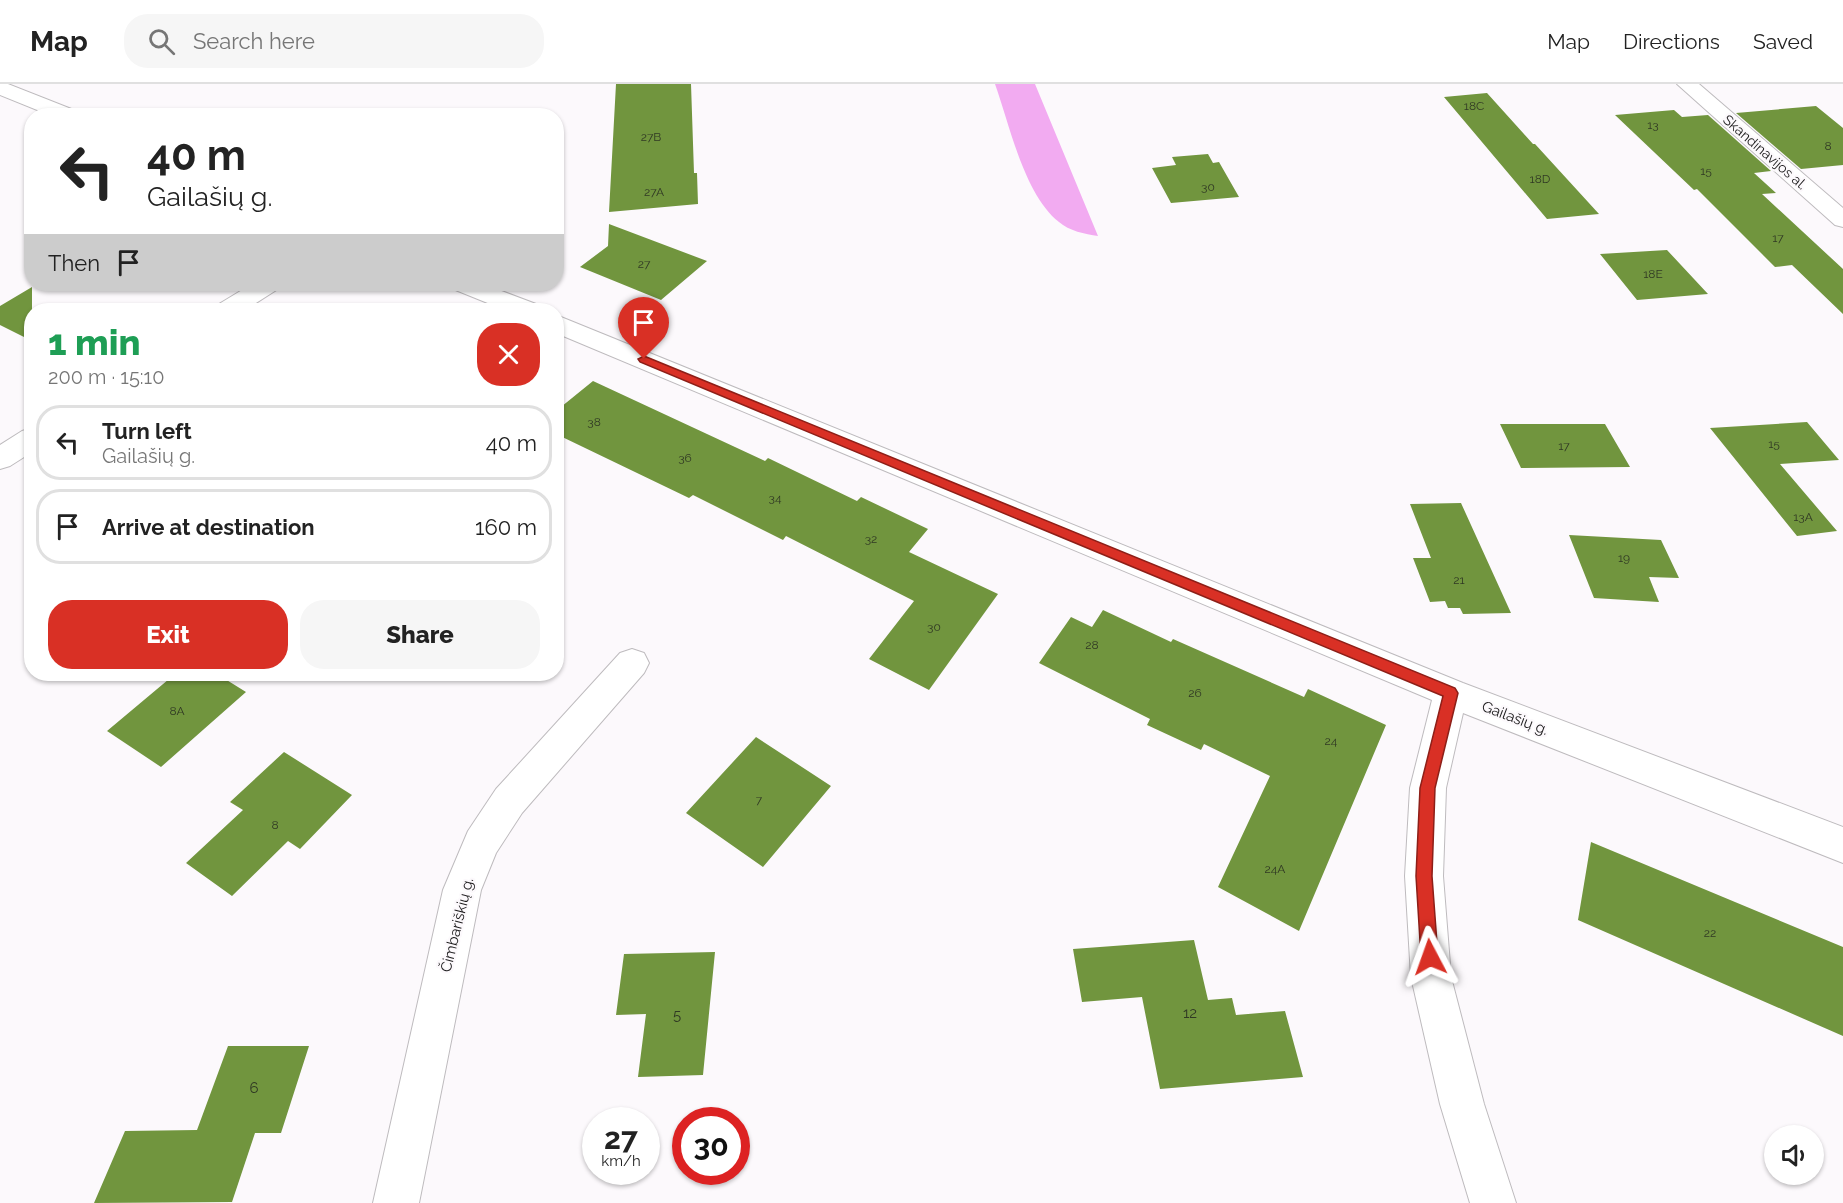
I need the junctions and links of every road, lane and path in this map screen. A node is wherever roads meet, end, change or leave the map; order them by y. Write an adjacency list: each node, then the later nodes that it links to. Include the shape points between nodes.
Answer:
1 (1687, 84): 4 (street, Skandinavijos al.)
2 (0, 88): 3 (street)
3 (51, 108)
4 (1843, 220)
5 (258, 291): 7 (street)
6 (480, 291): 8 (street)
7 (239, 303)
8 (510, 303)
9 (564, 326): 13 (street, Gailašių g.)
10 (24, 443): 11 (street)
11 (0, 459)
12 (632, 663): 15 (street, Čimbariškių g., via 509,801 481,843 462,890)
13 (1450, 693): 14 (street, Gailašių g.); 16 (street, via 1428,788 1424,876 1431,977 1462,1104)
14 (1843, 845)
15 (396, 1203)
16 (1493, 1203)

